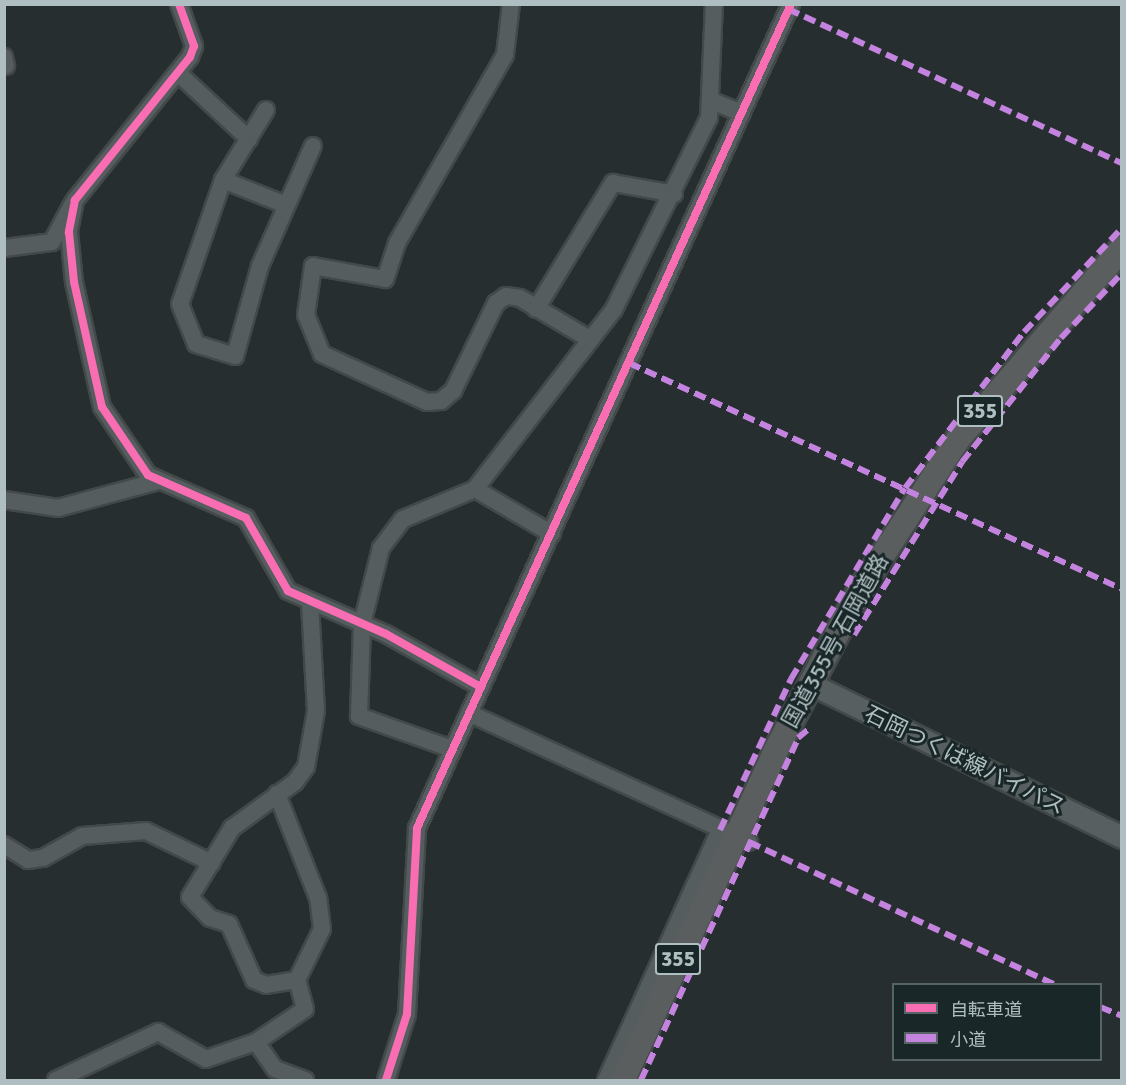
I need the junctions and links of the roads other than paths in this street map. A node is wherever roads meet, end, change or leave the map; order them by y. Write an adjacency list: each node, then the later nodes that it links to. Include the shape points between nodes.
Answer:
1 (179, 4): 5 (street, via 194,45)
2 (511, 4): 17 (street, via 505,55 402,234 385,279 313,266 306,315 322,354 427,402 441,401 453,392 496,303 506,296 520,298)
3 (714, 4): 6 (street)
4 (791, 4): 8 (street)
5 (178, 73): 9 (street); 13 (street)
6 (712, 102): 8 (street); 12 (street, via 702,136)
7 (266, 110): 9 (street)
8 (742, 113): 22 (street)
9 (249, 139): 11 (street)
10 (313, 146): 14 (street)
11 (223, 180): 14 (street); 14 (street, via 180,304 196,344 235,356 260,266)
12 (674, 194): 17 (street, via 613,183); 18 (street, via 634,274)
13 (75, 200): 15 (street, via 52,242); 19 (street, via 70,249 97,393 110,421)
14 (286, 205)
15 (4, 248)
16 (1122, 248): 25 (highway, 国道355号 石岡道路 / 355, via 958,439 860,590)
17 (536, 309): 18 (street)
18 (591, 340): 20 (street)
19 (158, 481): 21 (street, via 58,508); 23 (street, via 246,518 288,591)
20 (476, 489): 22 (street); 24 (street, via 392,527 370,581)
21 (4, 500)
22 (552, 534): 26 (street)
23 (310, 605): 24 (street); 29 (street, via 316,711 306,767)
24 (362, 624): 26 (street); 28 (street, via 359,716)
25 (809, 683): 30 (highway, 国道355号 石岡道路 / 355); 31 (main road, 石岡つくば線バイパス)
26 (481, 687): 27 (street)
27 (469, 713): 28 (street); 30 (street)
28 (452, 749): 38 (street, via 415,837 407,1014)
29 (277, 794): 33 (street, via 231,828); 34 (street, via 321,914 317,944)
30 (735, 837): 39 (street); 40 (highway, 国道355号 石岡道路 / 355)
31 (1122, 837)
32 (6, 851): 33 (street, via 28,860 43,858 75,838 146,831)
33 (212, 862): 34 (street, via 190,897 197,908 229,924 254,980 266,985)
34 (297, 980): 35 (street, via 305,1009)
35 (256, 1042): 36 (street, via 206,1059 166,1033 153,1032); 37 (street, via 275,1069)
36 (56, 1080)
37 (305, 1080)
38 (386, 1080)
39 (606, 1080)
40 (623, 1080)

